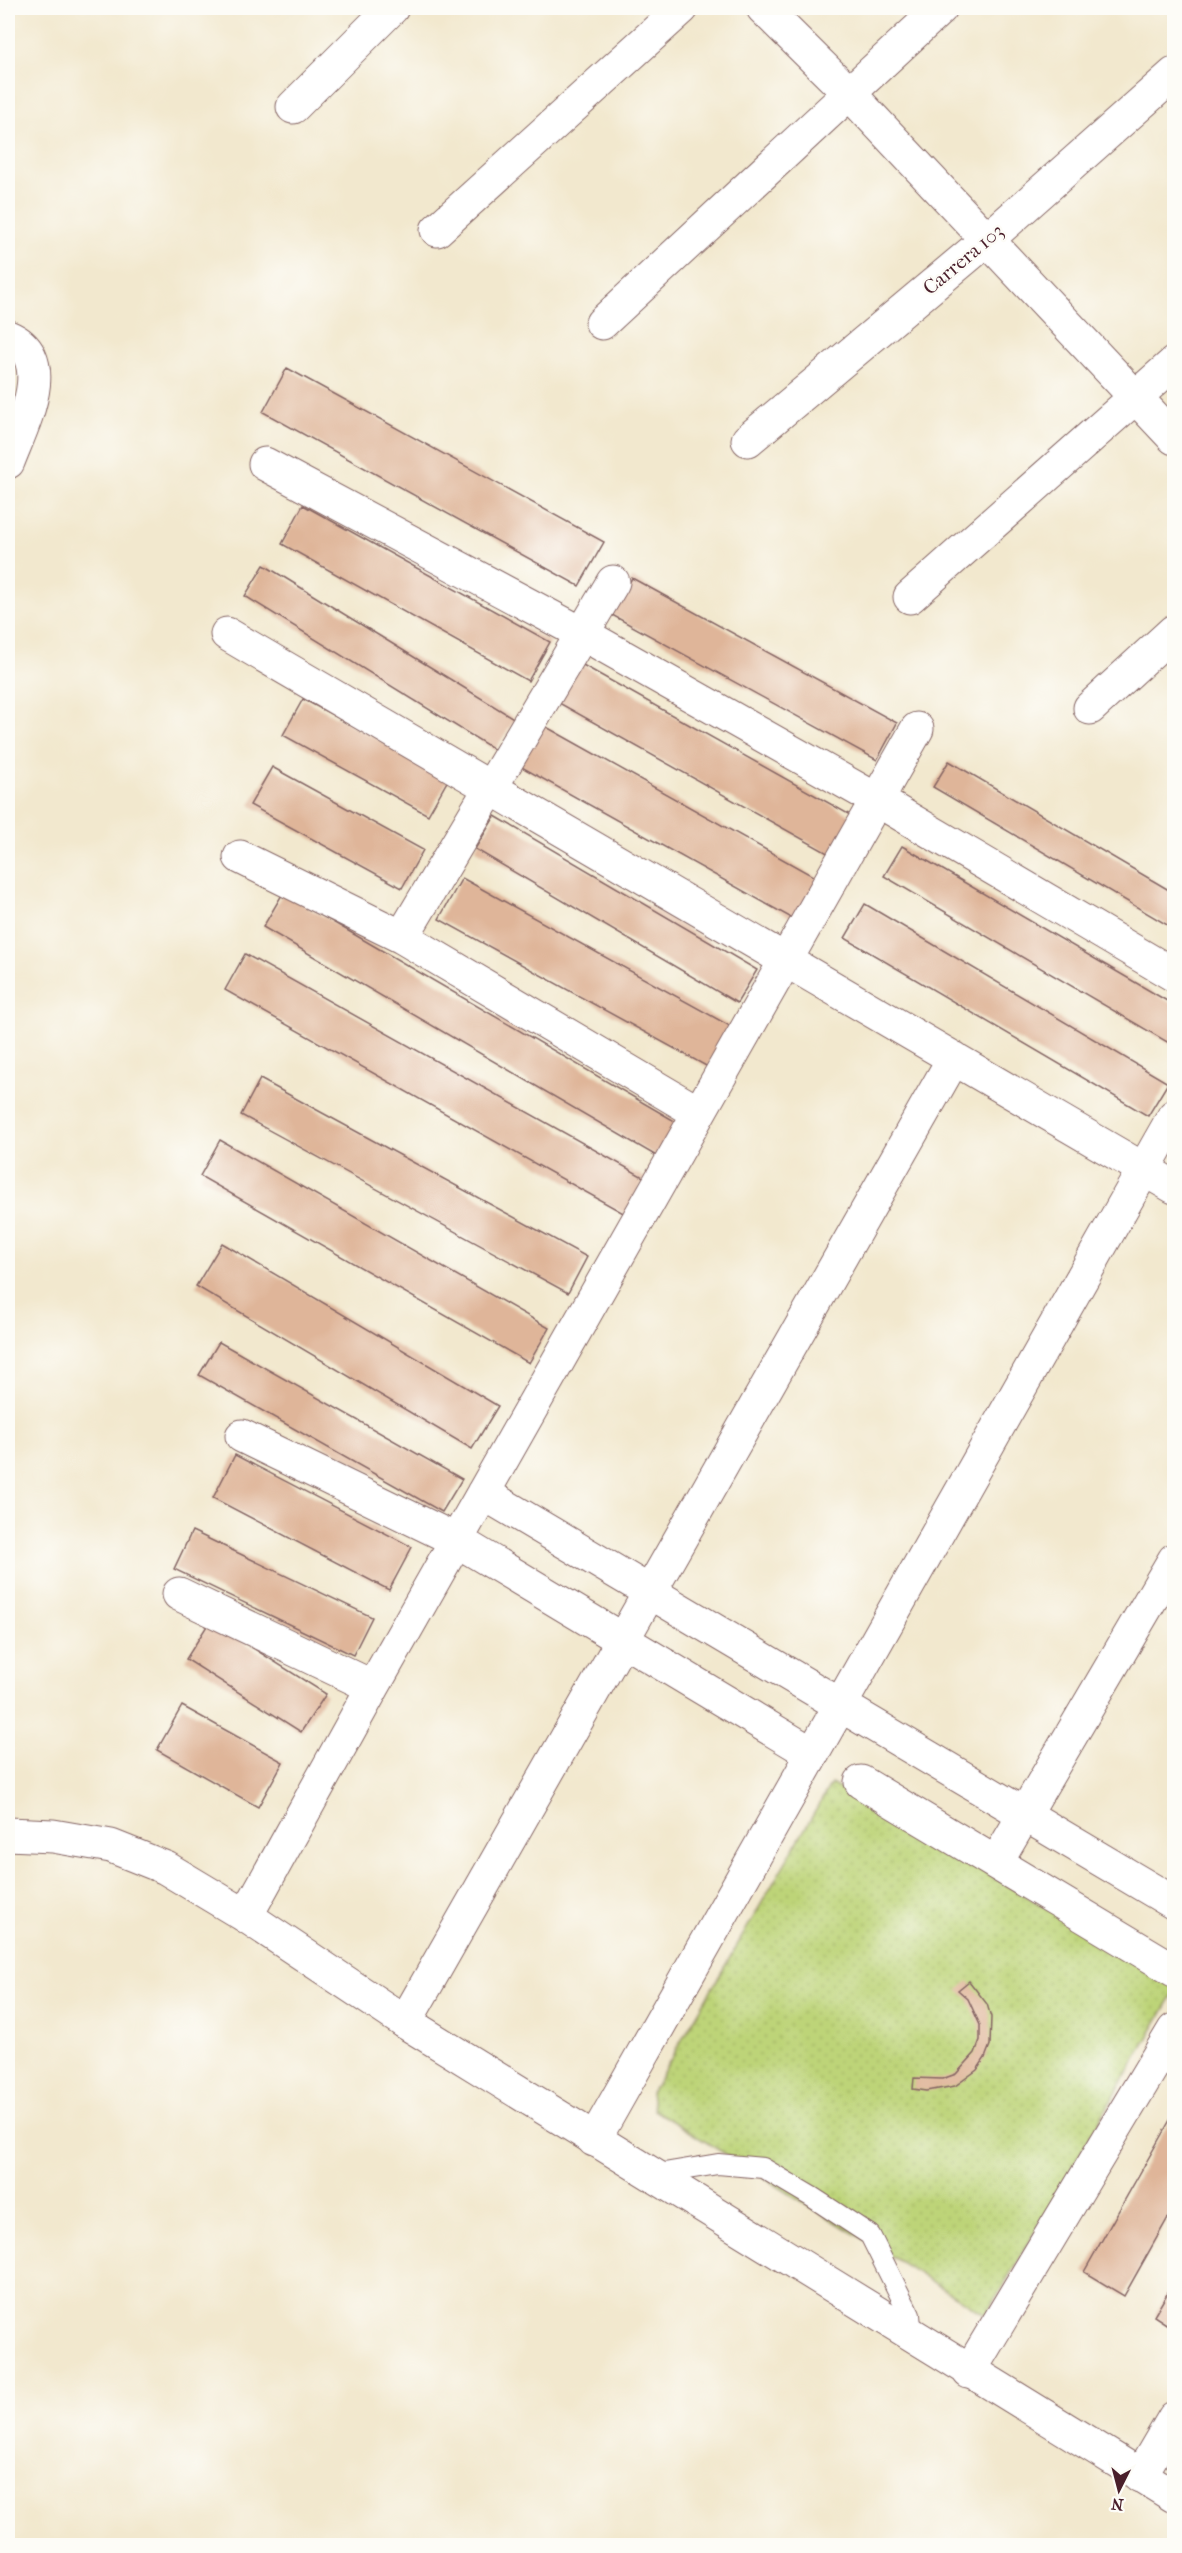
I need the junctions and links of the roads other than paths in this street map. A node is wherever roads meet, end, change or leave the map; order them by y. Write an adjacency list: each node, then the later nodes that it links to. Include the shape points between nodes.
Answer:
1 (392, 8): 7 (street)
2 (682, 8): 8 (street)
3 (763, 8): 6 (street)
4 (941, 8): 6 (street)
5 (1174, 74): 9 (street, Carrera 103)
6 (848, 92): 9 (street); 10 (street)
7 (293, 107)
8 (437, 230)
9 (988, 239): 13 (street); 15 (street, Carrera 103)
10 (602, 323)
11 (8, 337): 16 (street, via 20,342 27,353 34,381 34,395)
12 (1174, 363): 13 (street)
13 (1138, 398): 14 (street); 19 (street)
14 (1174, 438)
15 (748, 440)
16 (8, 462)
17 (265, 464): 21 (street)
18 (613, 582): 21 (street)
19 (910, 597)
20 (1174, 631): 23 (street)
21 (583, 633): 25 (street); 26 (street)
22 (227, 634): 25 (street)
23 (1090, 708)
24 (917, 729): 26 (street)
25 (491, 788): 28 (street); 29 (street)
26 (877, 800): 29 (street); 30 (street)
27 (240, 857): 28 (street)
28 (402, 937): 32 (street)
29 (786, 960): 31 (street); 32 (street)
30 (1174, 975)
31 (954, 1058): 34 (street); 40 (street)
32 (699, 1113): 37 (street)
33 (1174, 1116): 34 (street)
34 (1144, 1169): 35 (street); 44 (street)
35 (1174, 1187)
36 (242, 1436): 38 (street)
37 (483, 1493): 38 (street); 40 (street)
38 (456, 1540): 42 (street); 43 (street)
39 (1174, 1560): 47 (street)
40 (650, 1593): 42 (street); 44 (street)
41 (179, 1594): 43 (street)
42 (623, 1640): 45 (street); 53 (street)
43 (373, 1688): 51 (street)
44 (839, 1705): 45 (street); 47 (street)
45 (811, 1753): 55 (street)
46 (861, 1782): 49 (street)
47 (1026, 1815): 49 (street); 50 (street)
48 (8, 1834): 51 (street, via 53,1836 111,1846 166,1868)
49 (996, 1863): 52 (street)
50 (1174, 1903)
51 (246, 1916): 53 (street)
52 (1174, 1970)
53 (405, 2022): 55 (street)
54 (1174, 2030): 58 (street)
55 (594, 2140): 56 (street)
56 (651, 2175): 57 (street); 57 (lane, via 718,2164 763,2168 812,2197 870,2235 910,2315)
57 (912, 2337): 58 (street)
58 (969, 2372): 60 (street)
59 (1174, 2418): 60 (street)
60 (1140, 2476): 61 (street)
61 (1174, 2496)

